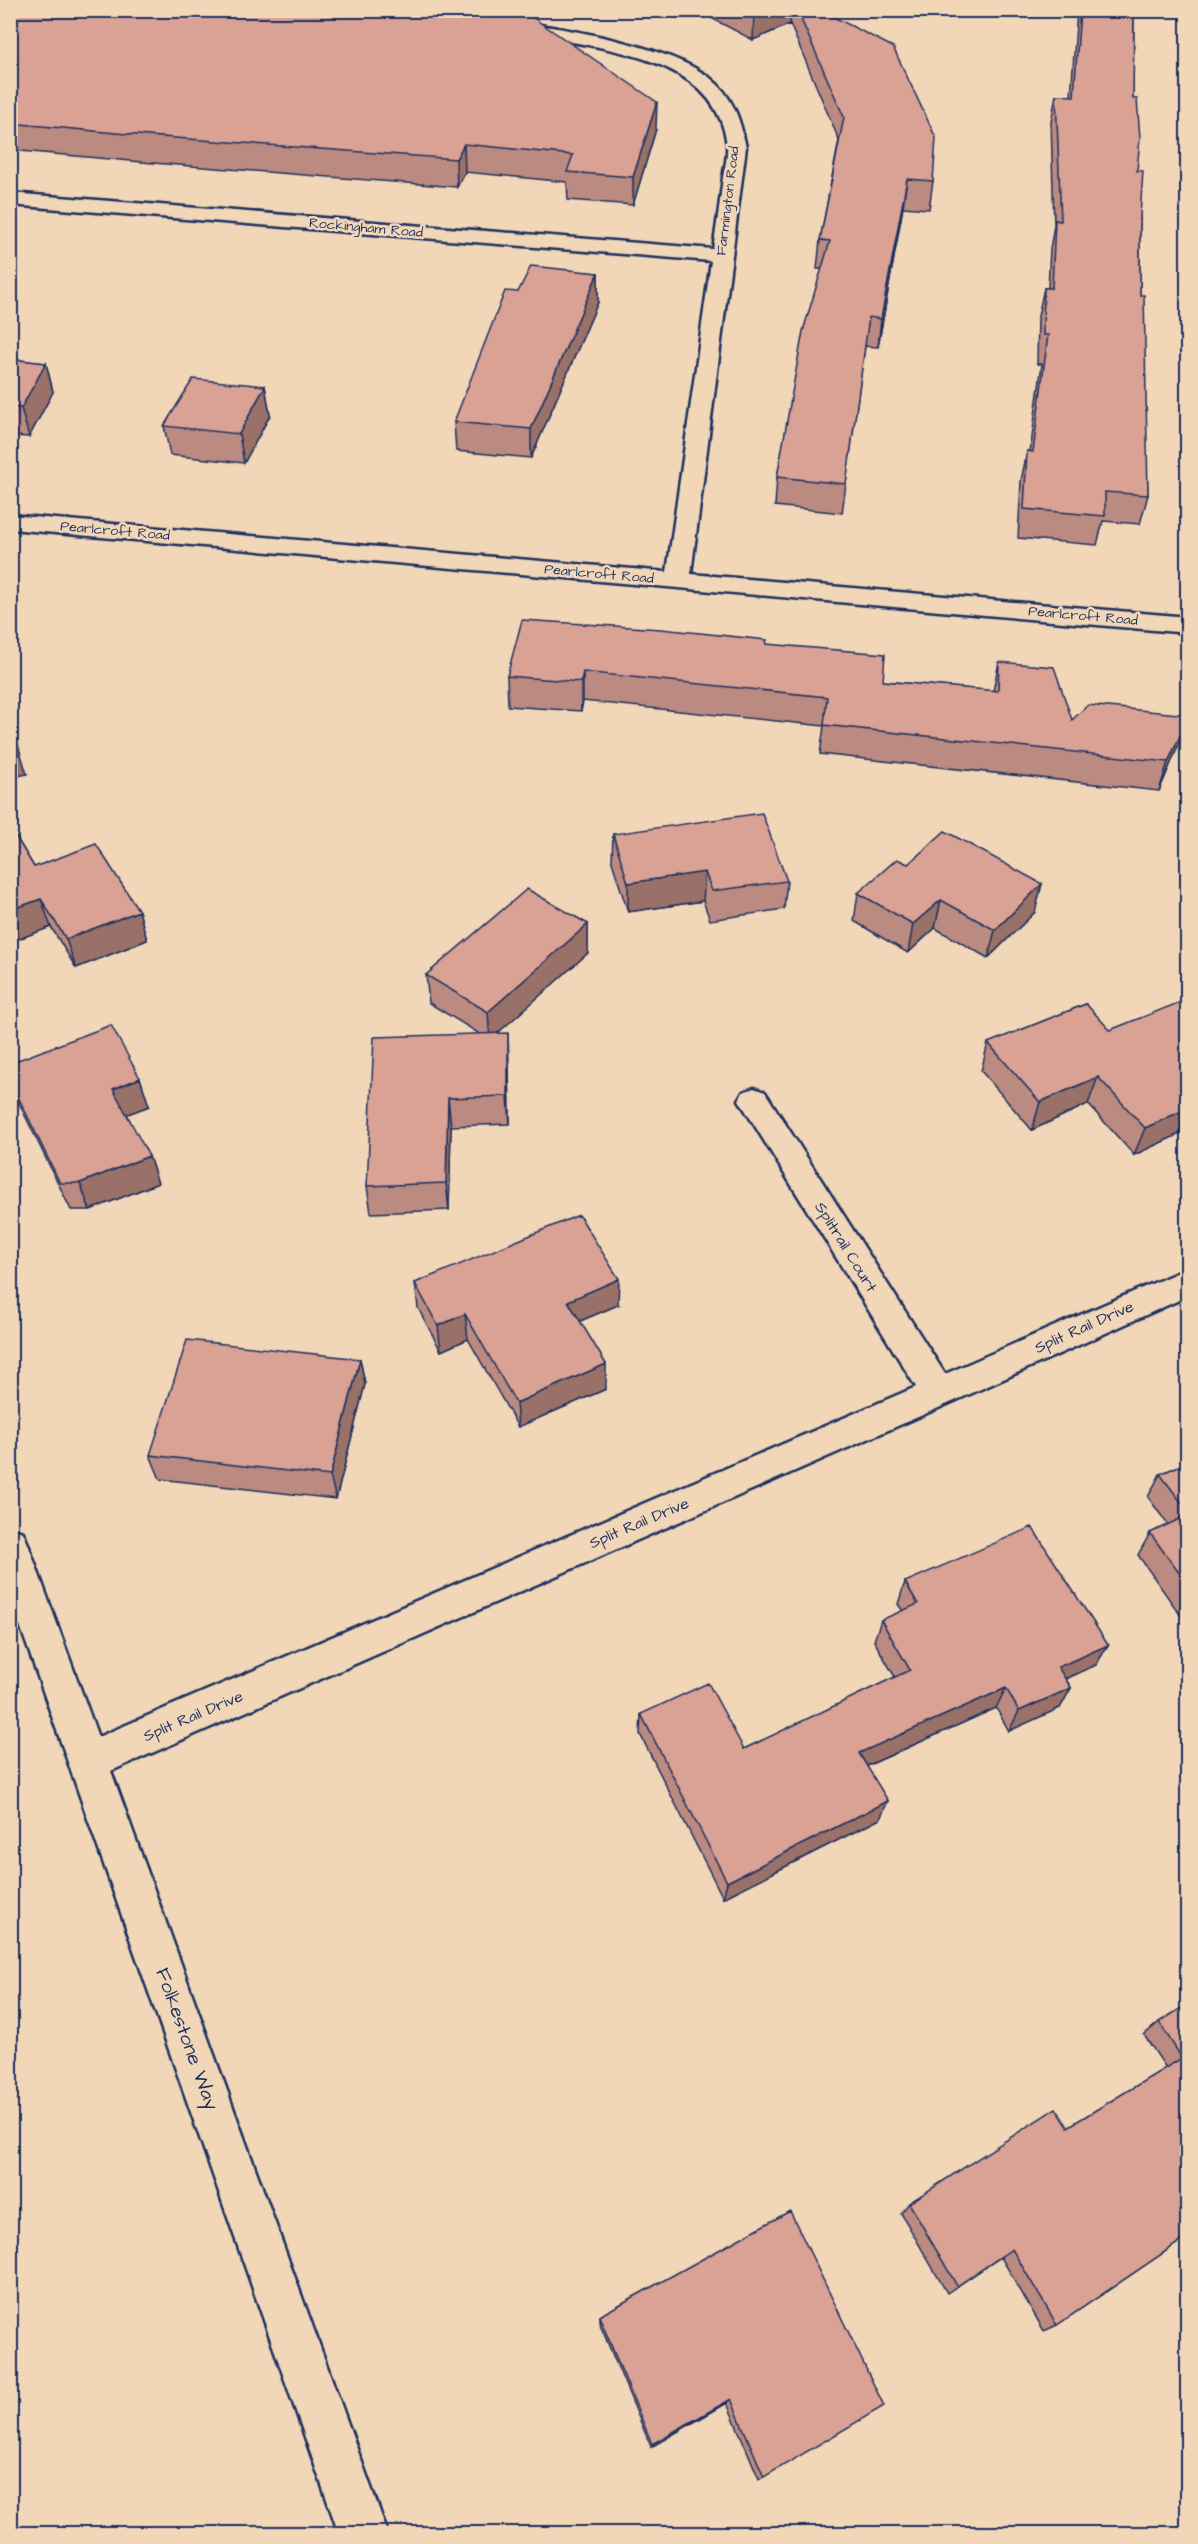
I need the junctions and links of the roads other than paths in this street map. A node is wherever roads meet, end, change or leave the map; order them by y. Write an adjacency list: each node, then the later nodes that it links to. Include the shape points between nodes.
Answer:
1 (495, 24): 3 (street, Farmington Road, via 583,38 678,68 705,82 729,110 737,147)
2 (10, 199): 3 (street, Rockingham Road)
3 (722, 256): 5 (street, Farmington Road)
4 (10, 522): 5 (street, Pearlcroft Road)
5 (678, 581): 6 (street, Pearlcroft Road)
6 (1188, 626)
7 (754, 1100): 9 (street, Splitrail Court)
8 (1188, 1281): 9 (street, Split Rail Drive)
9 (938, 1393): 11 (street, Split Rail Drive)
10 (10, 1544): 11 (street, Folkestone Way)
11 (88, 1761): 12 (street, Folkestone Way)
12 (364, 2534)

